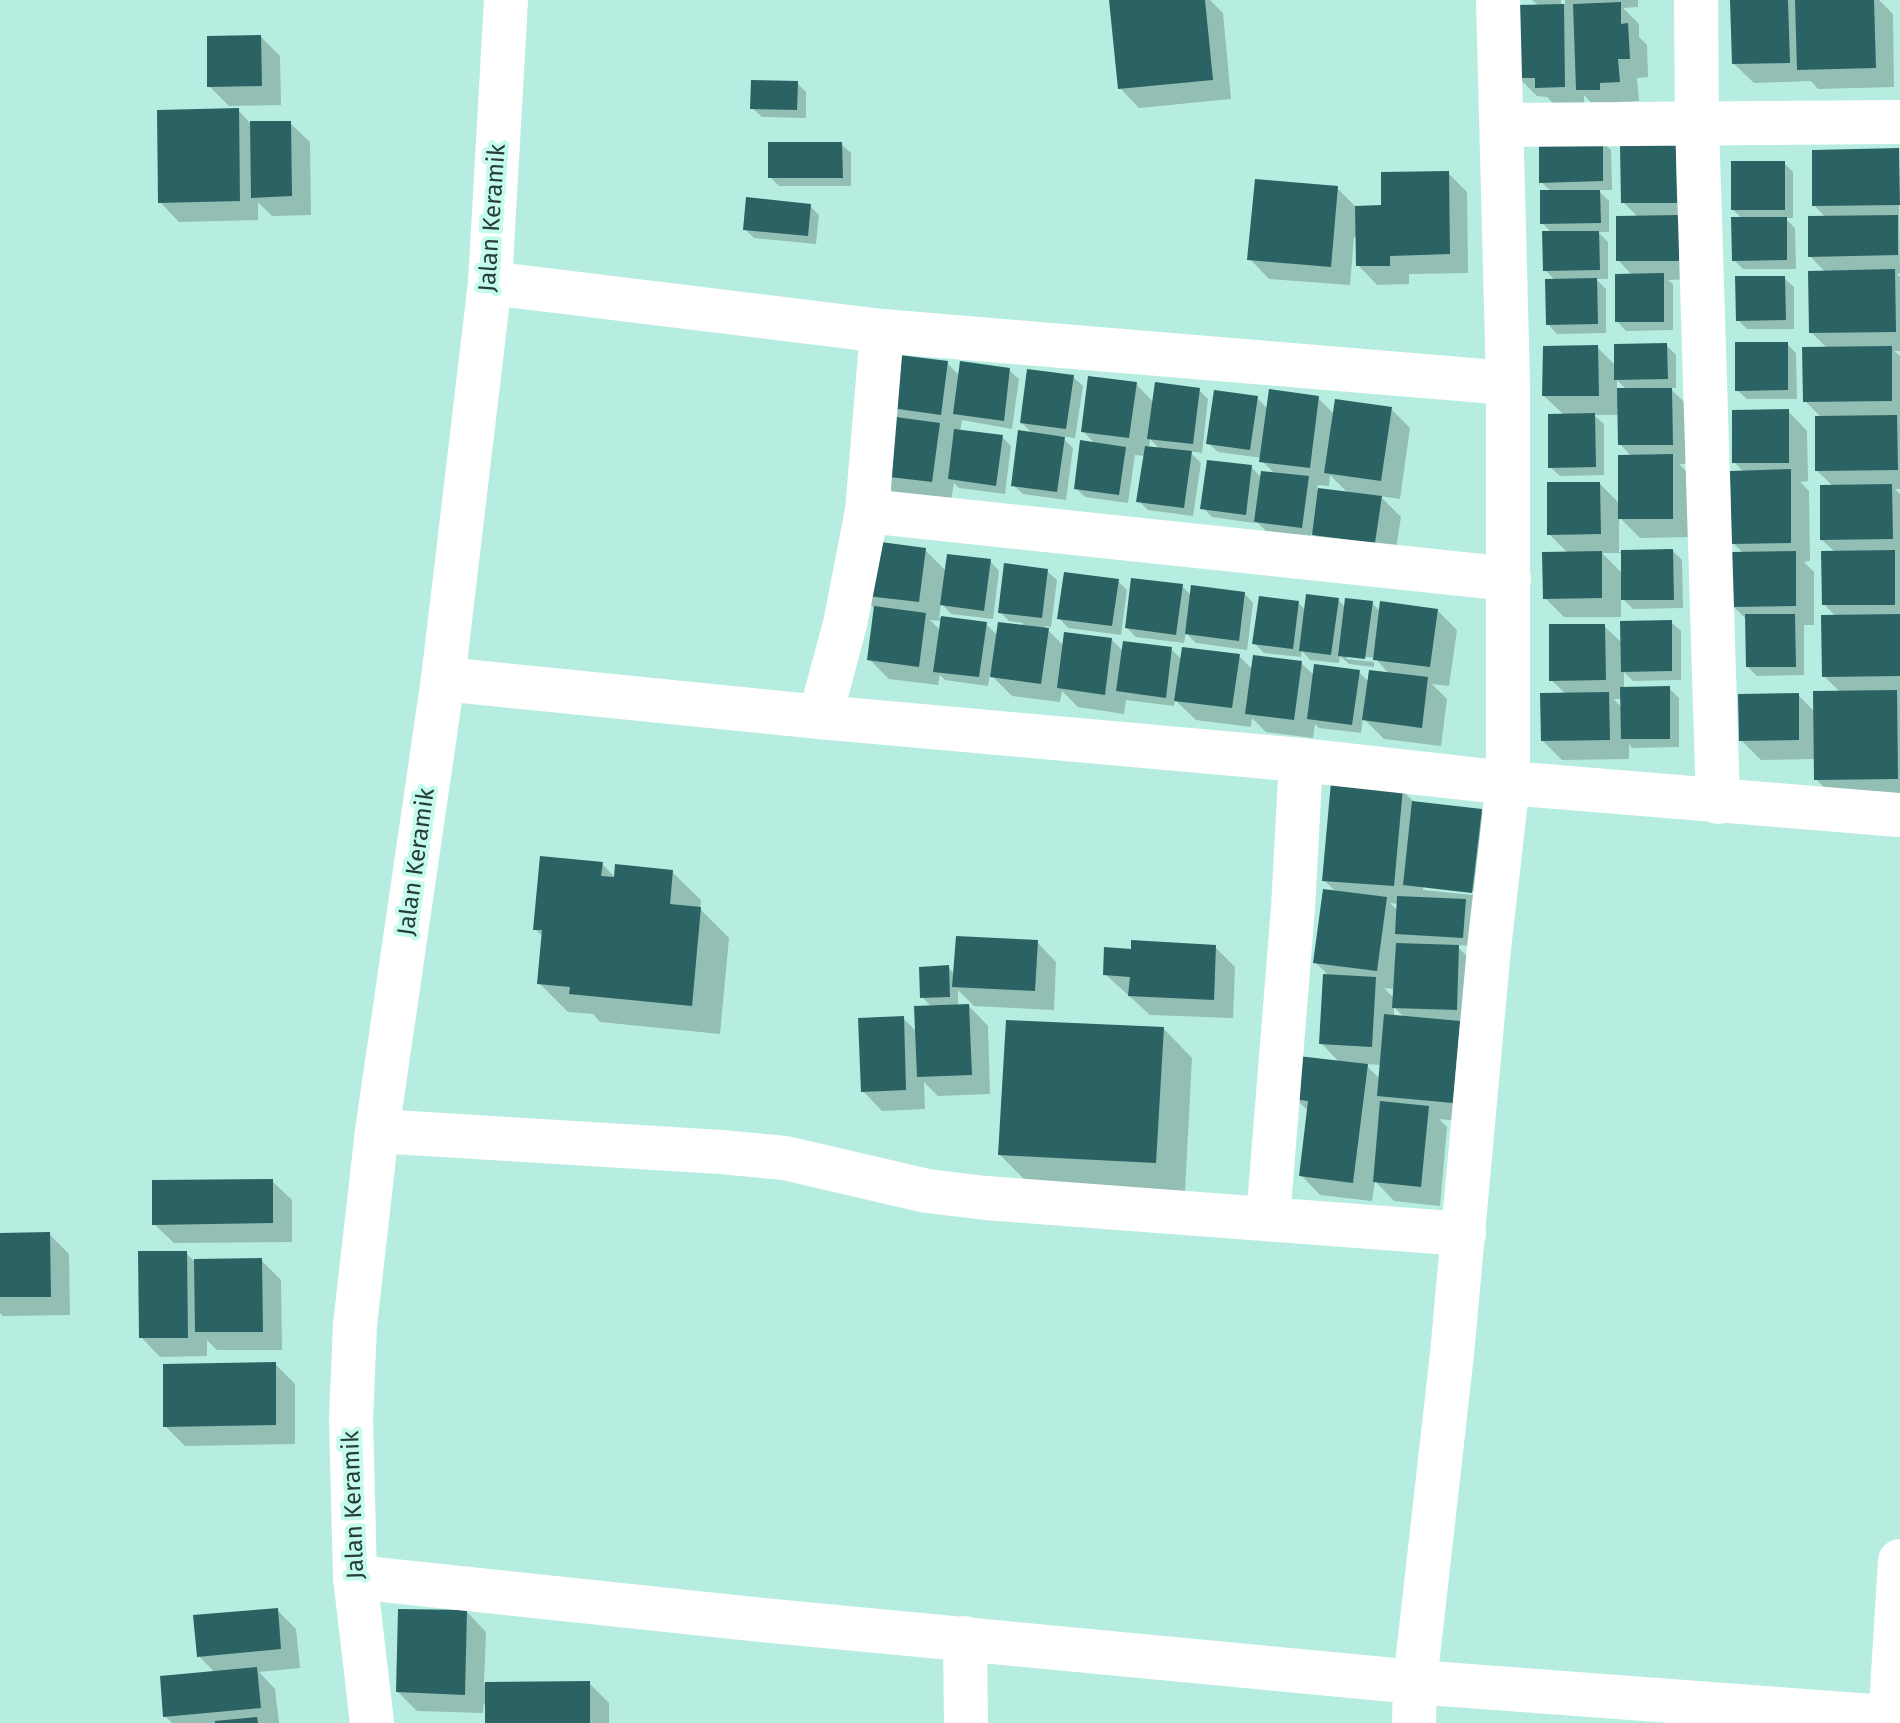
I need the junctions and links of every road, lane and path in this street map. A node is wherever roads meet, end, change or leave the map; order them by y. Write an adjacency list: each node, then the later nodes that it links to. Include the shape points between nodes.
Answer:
1 (506, 0): 7 (street, Jalan Keramik)
2 (1498, 0): 6 (street)
3 (1696, 0): 5 (street)
4 (1900, 122): 5 (street)
5 (1697, 123): 6 (street); 16 (street)
6 (1502, 125): 9 (street)
7 (490, 283): 8 (street); 12 (street, Jalan Keramik)
8 (882, 331): 9 (street); 10 (street)
9 (1508, 383): 11 (street)
10 (867, 511): 11 (street); 13 (street)
11 (1509, 579): 15 (street)
12 (443, 679): 13 (street); 18 (street, Jalan Keramik)
13 (820, 717): 14 (street)
14 (1301, 760): 15 (street); 19 (street)
15 (1508, 783): 16 (street); 20 (street)
16 (1718, 802): 17 (street)
17 (1900, 815)
18 (377, 1131): 19 (street, via 721,1152 799,1161 927,1191); 22 (street, Jalan Keramik, via 355,1325)
19 (1268, 1219): 20 (street)
20 (1464, 1234): 24 (street)
21 (1900, 1561): 25 (street)
22 (355, 1577): 23 (street); 26 (street, Jalan Keramik)
23 (965, 1638): 24 (street); 27 (street)
24 (1415, 1703): 25 (street)
25 (1893, 1719)
26 (372, 1723)
27 (966, 1723)

